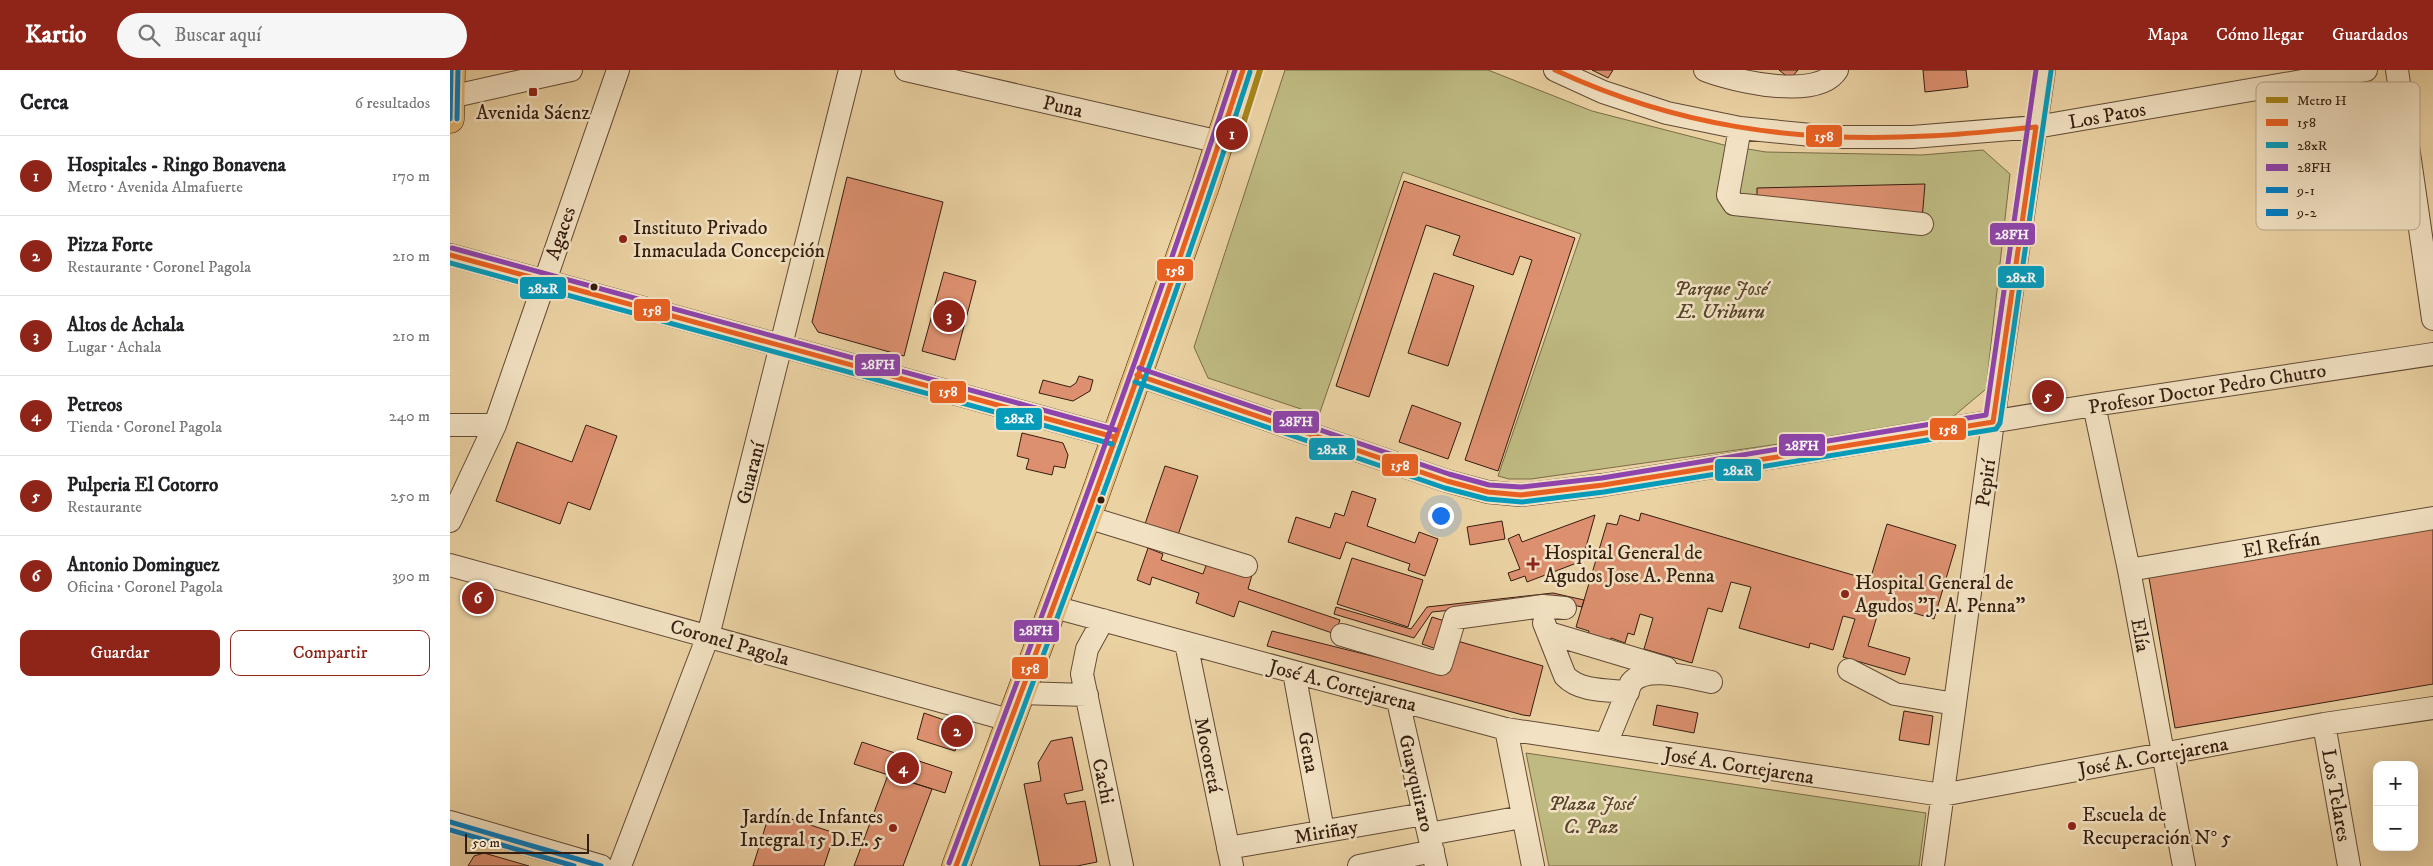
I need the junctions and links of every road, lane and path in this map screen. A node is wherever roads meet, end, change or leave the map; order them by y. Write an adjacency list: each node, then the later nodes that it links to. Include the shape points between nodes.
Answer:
1 (571, 70): 13 (street)
2 (618, 70): 20 (street, Agaces)
3 (850, 70): 22 (street, Guaraní)
4 (906, 70): 16 (street, Puna)
5 (1243, 70): 16 (main road)
6 (1555, 70): 15 (street, Los Patos, via 1603,92 1667,113)
7 (1705, 70): 8 (street, via 1776,86 1812,85 1830,78)
8 (1837, 70)
9 (2044, 70): 14 (street, Pepirí)
10 (2366, 70): 11 (street, Los Patos)
11 (2297, 82)
12 (2256, 89): 14 (street, Los Patos)
13 (451, 96)
14 (2036, 127): 15 (street, Los Patos, via 1912,137 1832,137); 26 (street, Pepirí)
15 (1740, 128): 17 (street, via 1728,195 1734,204)
16 (1220, 142): 24 (main road)
17 (1922, 224)
18 (2420, 229): 21 (street)
19 (450, 256): 20 (street)
20 (543, 282): 22 (street); 28 (street, Agaces)
21 (2433, 319)
22 (782, 346): 29 (street); 42 (street, Guaraní)
23 (2433, 354): 25 (street, Profesor Doctor Pedro Chutro)
24 (1137, 376): 26 (street, Profesor Doctor Pedro Chutro, via 1447,481 1488,492 1521,495); 29 (main road)
25 (2094, 405): 26 (street, Profesor Doctor Pedro Chutro); 35 (street, Elía)
26 (1993, 422): 52 (street, Pepirí)
27 (450, 425): 28 (street)
28 (495, 425): 32 (street, Agaces)
29 (1114, 437): 30 (main road)
30 (1087, 517): 34 (street); 36 (main road)
31 (2433, 518): 35 (street, El Refrán)
32 (450, 521)
33 (450, 565): 42 (street, Coronel Pagola)
34 (1246, 566)
35 (2129, 570): 58 (street, Elía)
36 (1054, 607): 39 (street, José A. Cortejarena); 49 (main road)
37 (1532, 608): 38 (street); 40 (street); 41 (street, via 1455,618 1441,664)
38 (1565, 608)
39 (1104, 620): 43 (street, José A. Cortejarena); 50 (street, Cachi, via 1083,660 1082,674)
40 (1549, 633): 46 (street, via 1678,671); 48 (street, via 1565,676 1571,682)
41 (1342, 635)
42 (708, 636): 54 (street, Coronel Pagola); 66 (street, Guaraní)
43 (1186, 643): 45 (street, José A. Cortejarena); 64 (street, Mocoretá)
44 (1849, 670): 52 (street, via 1895,694)
45 (1294, 672): 51 (street, José A. Cortejarena); 62 (street, Gena)
46 (1687, 678): 47 (street); 48 (street, via 1645,673 1636,676)
47 (1712, 682)
48 (1628, 692): 57 (street)
49 (1020, 693): 50 (street); 54 (main road)
50 (1087, 696): 68 (street, Cachi)
51 (1398, 701): 56 (street, José A. Cortejarena); 63 (street, Guayquiraro)
52 (1955, 704): 59 (street, Pepirí)
53 (2433, 708): 55 (street, José A. Cortejarena)
54 (1009, 720): 67 (main road)
55 (2324, 724): 58 (street, José A. Cortejarena); 73 (street, Los Telares)
56 (1506, 729): 57 (street, José A. Cortejarena); 60 (street)
57 (1616, 746): 59 (street, José A. Cortejarena)
58 (2162, 754): 59 (street, José A. Cortejarena); 72 (street, Elía)
59 (1942, 795): 71 (street, Pepirí)
60 (1522, 817): 63 (street, Miriñay); 70 (street)
61 (450, 822): 65 (street)
62 (1324, 831): 63 (street, Miriñay); 64 (street, Miriñay)
63 (1431, 841): 69 (street, Miriñay)
64 (1230, 857)
65 (602, 866)
66 (620, 866)
67 (956, 866)
68 (1122, 866)
69 (1359, 866)
70 (1533, 866)
71 (1933, 866)
72 (2184, 866)
73 (2349, 866)

